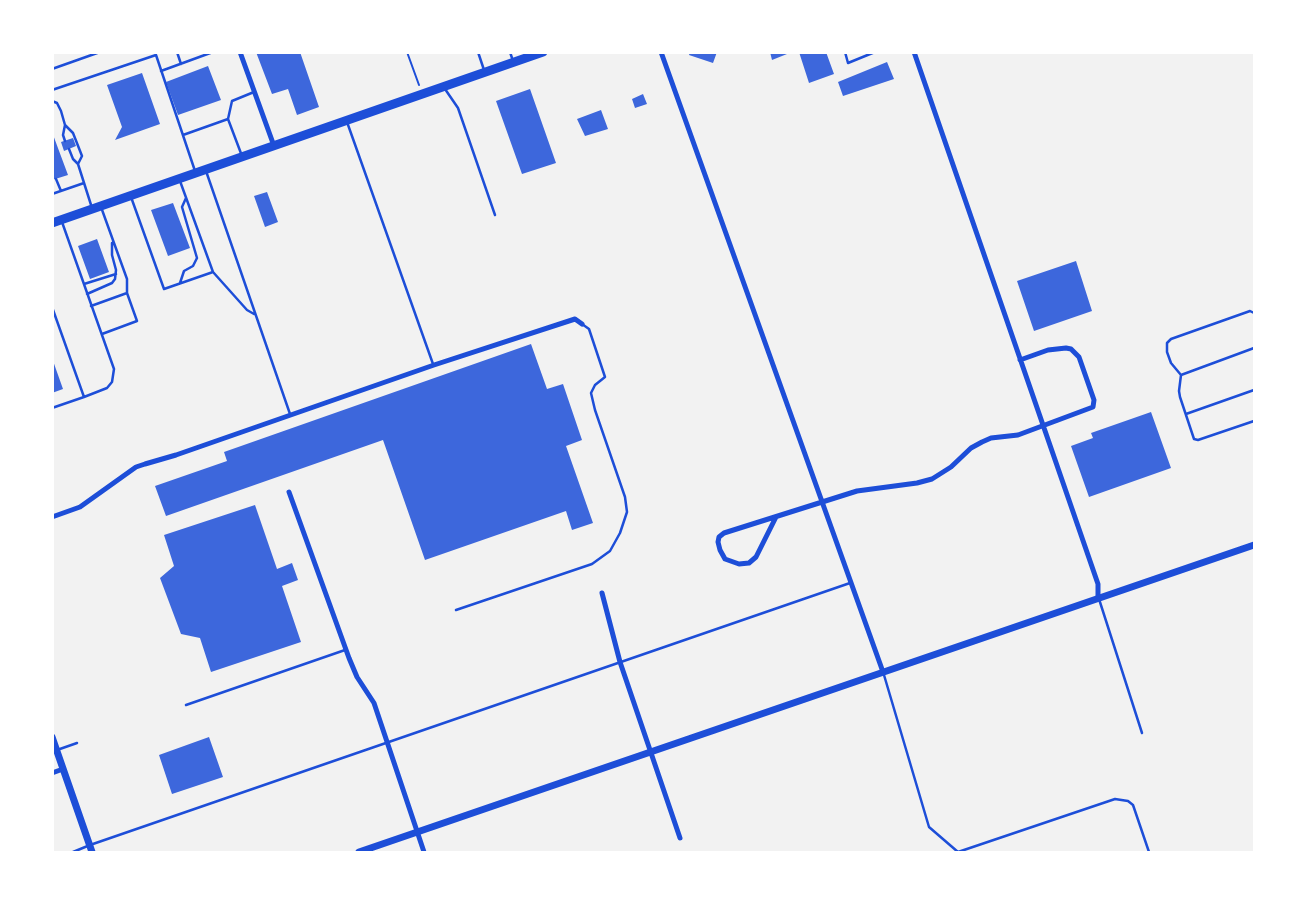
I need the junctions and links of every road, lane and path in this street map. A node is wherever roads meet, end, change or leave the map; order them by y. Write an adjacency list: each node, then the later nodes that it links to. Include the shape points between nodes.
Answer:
1 (100, 52): 16 (lane)
2 (177, 52): 15 (lane)
3 (213, 52): 15 (lane)
4 (240, 52): 21 (street)
5 (407, 52): 22 (path)
6 (478, 52): 18 (lane)
7 (510, 52): 14 (lane)
8 (543, 52): 14 (main road)
9 (661, 52): 70 (street)
10 (845, 52): 13 (lane, via 848,63)
11 (875, 52): 13 (lane)
12 (914, 52): 59 (street)
13 (870, 53)
14 (514, 63): 18 (main road)
15 (181, 64): 17 (lane)
16 (52, 69)
17 (161, 71): 20 (lane, via 156,55); 27 (lane)
18 (485, 73): 19 (main road)
19 (444, 87): 22 (main road); 43 (lane, via 458,108)
20 (52, 90)
21 (254, 92): 24 (lane, via 232,101); 29 (street)
22 (422, 95): 25 (main road)
23 (52, 101): 26 (lane, via 57,103)
24 (228, 119): 27 (lane); 31 (lane)
25 (346, 121): 29 (main road); 60 (lane)
26 (65, 125): 28 (lane); 32 (lane, via 73,133 82,156)
27 (183, 134): 34 (lane)
28 (65, 141)
29 (274, 146): 31 (main road)
30 (69, 149): 32 (lane)
31 (242, 157): 33 (main road)
32 (78, 164): 37 (lane)
33 (206, 170): 34 (main road); 55 (lane)
34 (196, 173): 36 (main road)
35 (56, 179): 38 (lane)
36 (180, 179): 40 (main road); 41 (lane)
37 (84, 183): 38 (lane); 42 (lane)
38 (61, 191): 39 (lane)
39 (52, 194)
40 (131, 196): 42 (main road); 49 (lane, via 164,289)
41 (186, 198): 46 (lane); 49 (lane, via 182,207 198,258 184,271)
42 (97, 207): 44 (main road); 45 (lane)
43 (495, 215)
44 (57, 221): 48 (lane)
45 (112, 240): 47 (lane); 50 (lane, via 127,279)
46 (213, 272): 49 (lane); 55 (lane, via 247,310)
47 (116, 274): 48 (lane); 51 (lane, via 112,283)
48 (84, 284): 51 (lane)
49 (180, 284)
50 (127, 293): 52 (lane); 57 (lane, via 137,321)
51 (87, 294): 52 (lane)
52 (91, 306): 57 (lane)
53 (52, 307): 63 (lane)
54 (1254, 313): 61 (lane, via 1250,311 1167,343 1171,363)
55 (256, 315): 66 (lane)
56 (582, 324): 60 (street, via 575,319); 77 (lane, via 589,330 605,377 591,393 625,497 627,512 620,533 610,551 592,564)
57 (102, 334): 63 (lane, via 114,377 107,388)
58 (1254, 348): 61 (lane)
59 (1020, 360): 68 (street); 68 (street, via 1048,350 1071,349 1078,357 1094,400 1089,410)
60 (434, 365): 66 (street)
61 (1181, 374): 65 (lane, via 1179,391)
62 (1254, 390): 65 (lane)
63 (84, 397): 64 (lane)
64 (52, 408)
65 (1186, 414): 67 (lane, via 1194,439 1198,440)
66 (291, 416): 71 (street, via 136,467 80,507)
67 (1254, 421)
68 (1042, 427): 70 (street, via 982,442 932,479 856,491); 76 (street, via 1098,584)
69 (289, 492): 78 (street)
70 (823, 502): 72 (street); 74 (street)
71 (52, 516)
72 (776, 517): 72 (street, via 719,537 724,559 739,564 749,563 756,557)
73 (1254, 544): 76 (street)
74 (850, 583): 79 (lane); 80 (street)
75 (602, 593): 79 (street)
76 (1098, 598): 80 (street); 82 (lane)
77 (456, 610)
78 (346, 650): 81 (lane); 84 (street, via 374,703)
79 (620, 662): 84 (lane); 87 (street)
80 (883, 672): 87 (street); 96 (lane, via 930,827)
81 (186, 705)
82 (1142, 733)
83 (52, 737): 86 (street)
84 (388, 742): 90 (street); 92 (lane)
85 (77, 743): 86 (lane)
86 (57, 750): 88 (street)
87 (650, 752): 90 (street); 91 (street)
88 (64, 769): 89 (street); 92 (street)
89 (52, 773)
90 (418, 832): 94 (street); 95 (street)
91 (680, 838)
92 (91, 849): 93 (lane)
93 (73, 852)
94 (358, 852)
95 (424, 852)
96 (959, 852): 97 (lane, via 1115,799 1123,799 1133,806)
97 (1149, 852)

